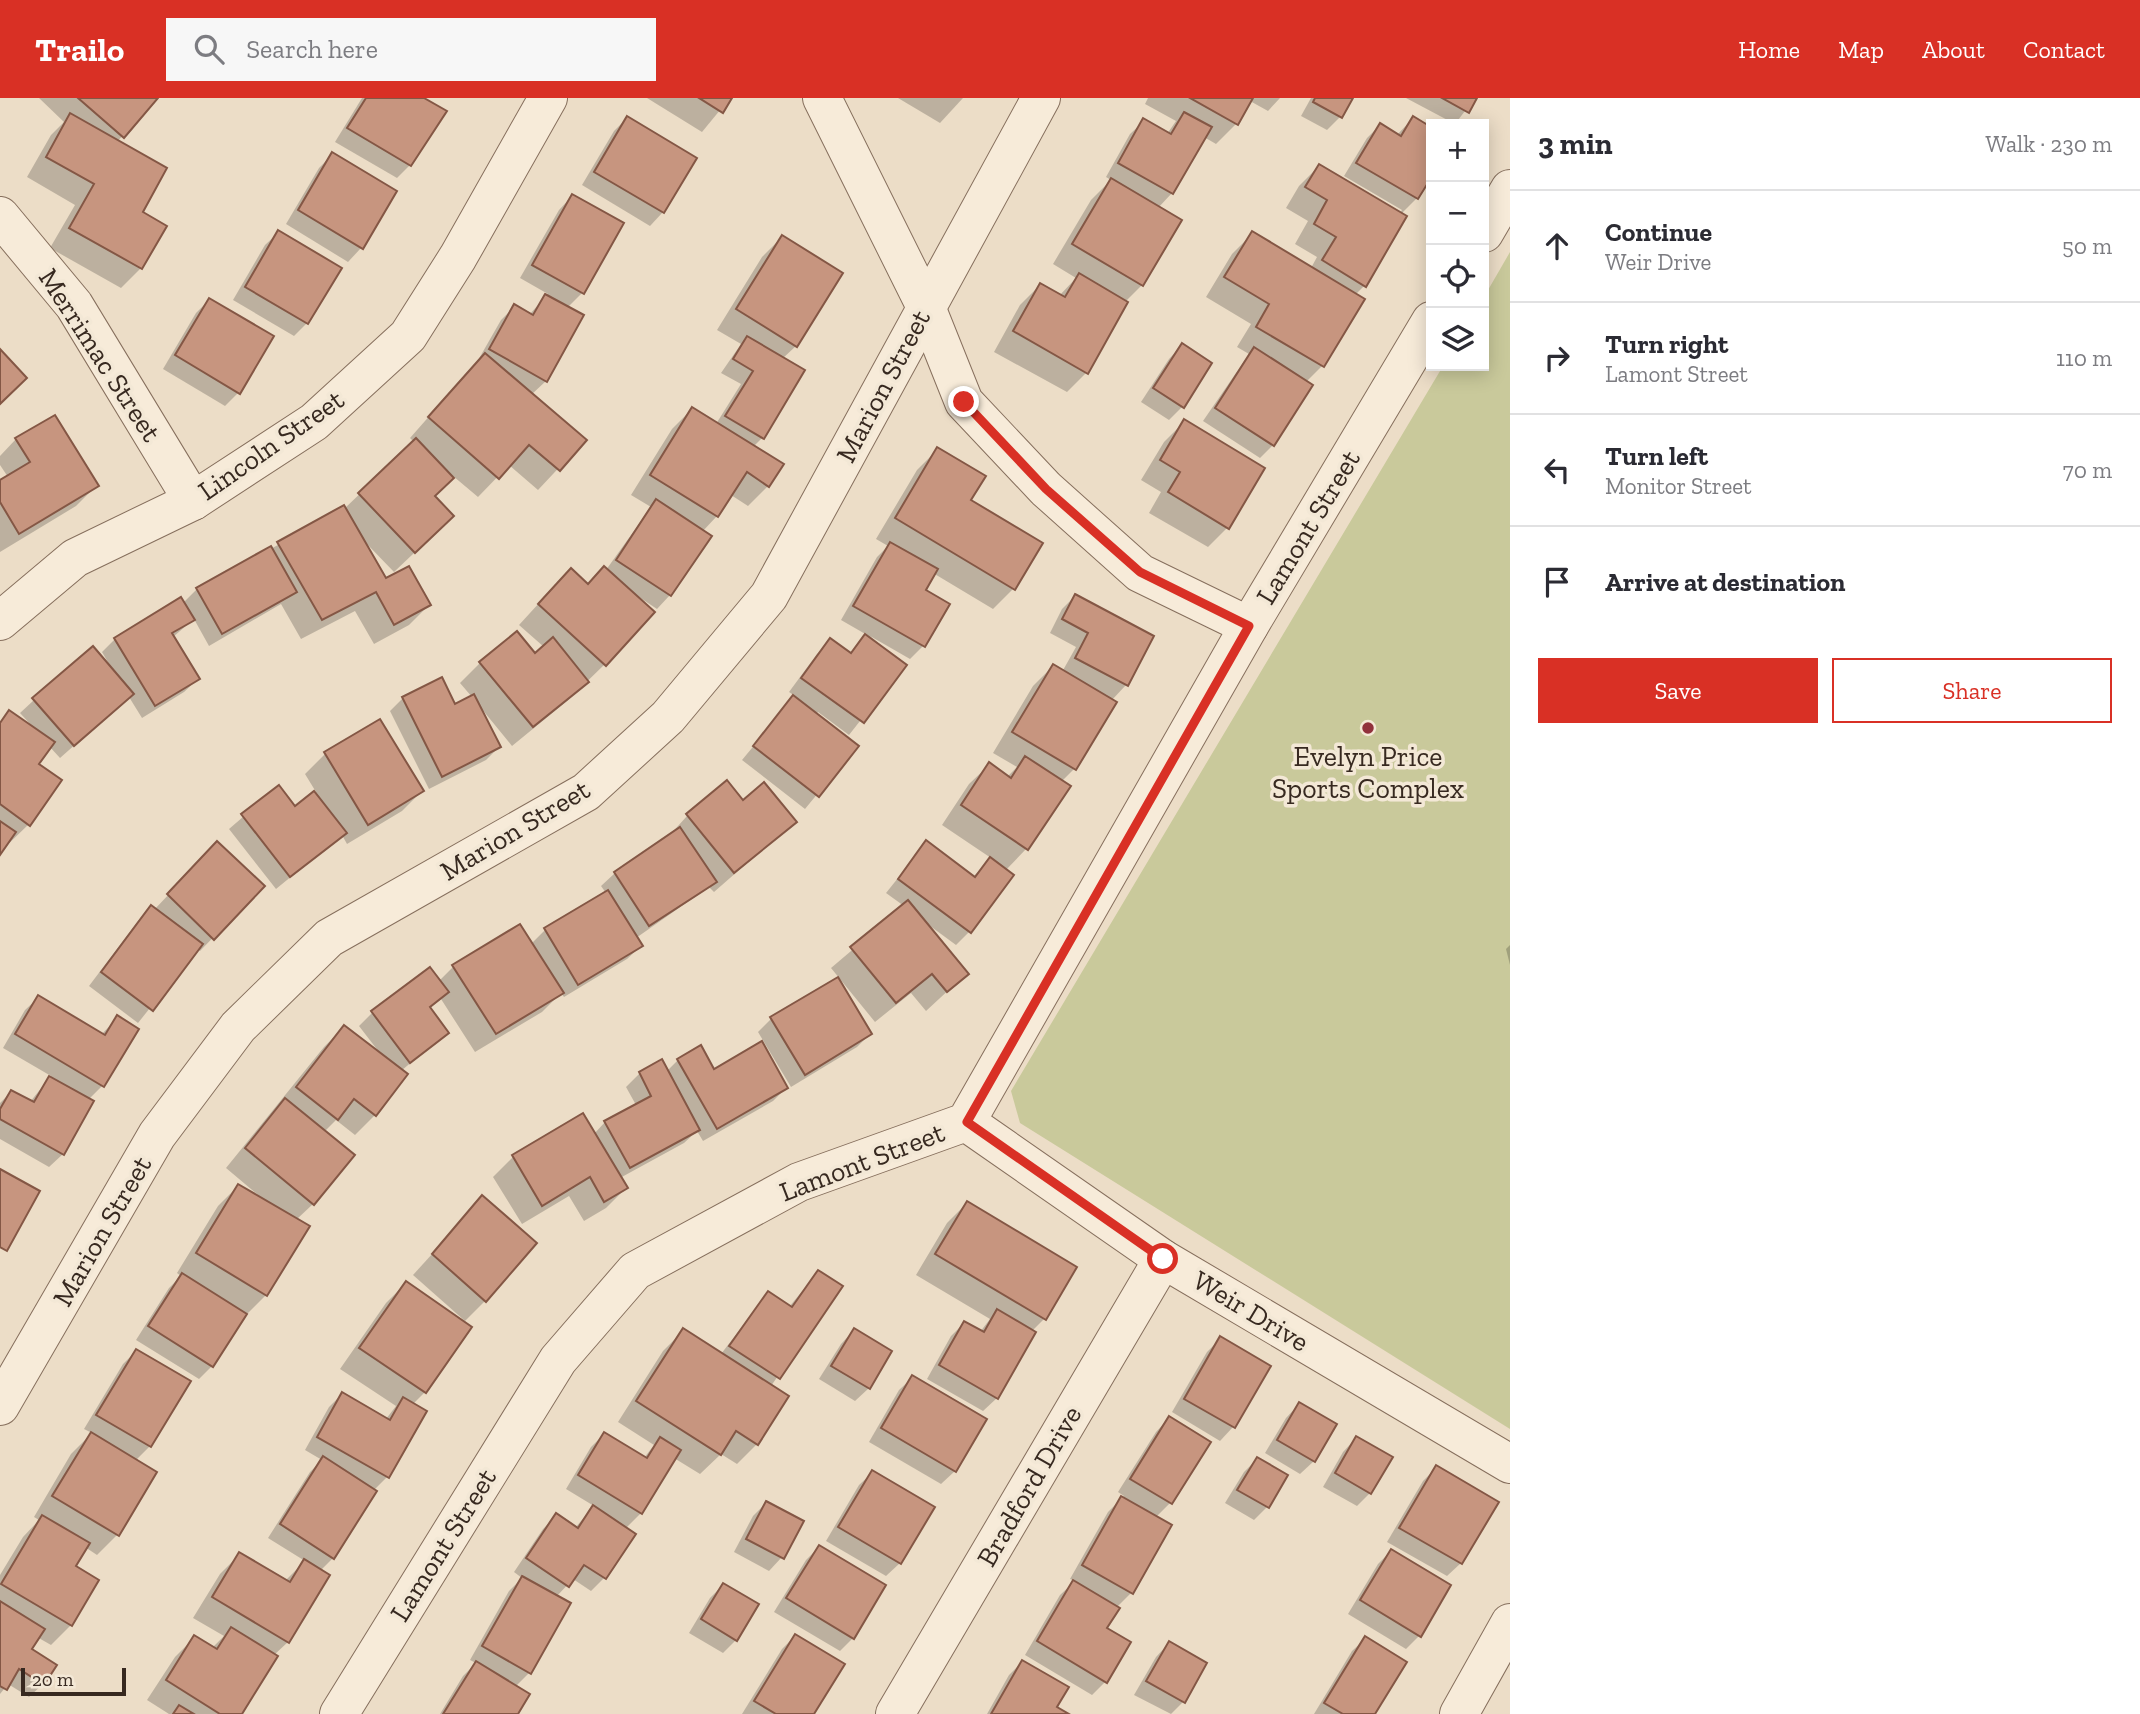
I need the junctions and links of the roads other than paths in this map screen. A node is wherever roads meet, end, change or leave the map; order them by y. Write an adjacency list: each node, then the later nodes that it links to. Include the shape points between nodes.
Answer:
1 (548, 98): 9 (street, Lincoln Street, via 408,336 314,422)
2 (822, 98): 7 (street)
3 (1041, 98): 7 (street, Marion Street)
4 (1510, 189): 6 (street)
5 (0, 216): 9 (street, Merrimac Street, via 74,305)
6 (1489, 225)
7 (926, 307): 11 (street, via 964,402 1046,489 1140,572); 14 (street, Marion Street, via 769,596 668,717 586,792 329,938 238,1027 157,1135)
8 (1426, 329): 11 (street, Lamont Street)
9 (193, 501): 10 (street, Lincoln Street, via 75,558)
10 (0, 621)
11 (1249, 626): 12 (street, Lamont Street)
12 (967, 1122): 13 (street, Weir Drive); 17 (street, Lamont Street, via 799,1182 635,1271 558,1360)
13 (1163, 1259): 15 (street, Weir Drive); 18 (street, Bradford Drive)
14 (0, 1406)
15 (1510, 1464)
16 (1510, 1623): 19 (street)
17 (340, 1714)
18 (895, 1714)
19 (1459, 1714)

